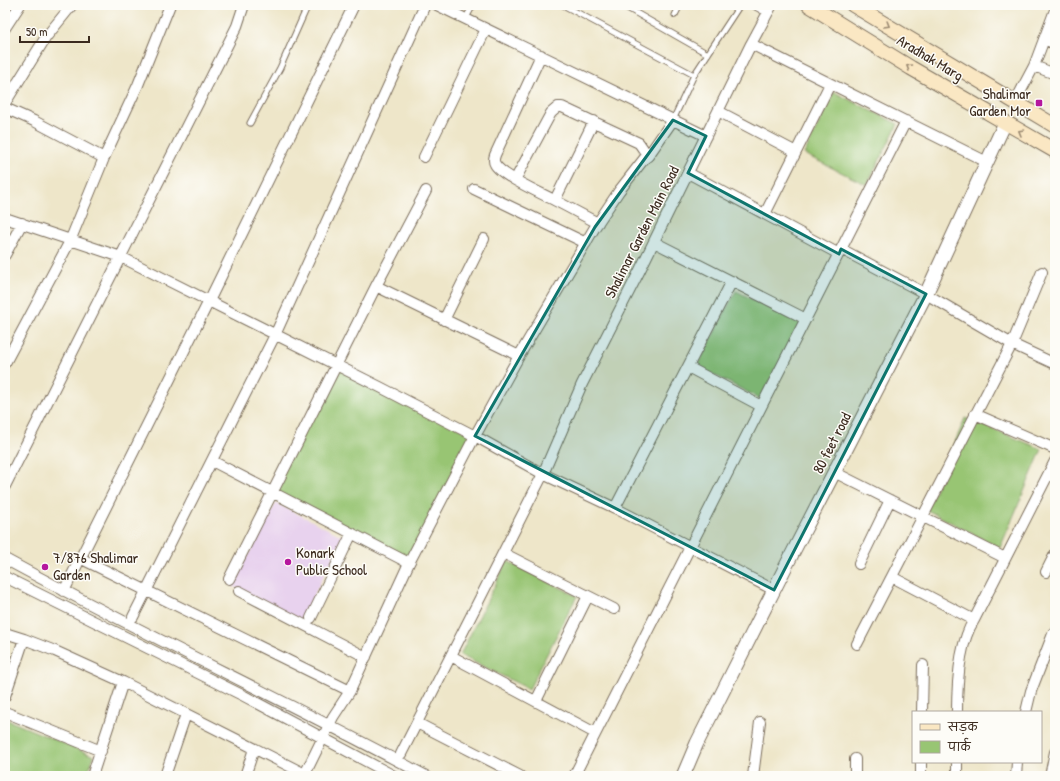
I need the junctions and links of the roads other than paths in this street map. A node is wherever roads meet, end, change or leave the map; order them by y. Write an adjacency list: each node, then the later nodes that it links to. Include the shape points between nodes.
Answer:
1 (20, 5): 21 (street)
2 (72, 5): 33 (street, via 46,37)
3 (170, 5): 47 (street, via 138,85)
4 (244, 5): 64 (street, via 237,26)
5 (308, 5): 39 (lane, via 280,68)
6 (354, 5): 69 (street)
7 (425, 5): 72 (street)
8 (437, 5): 20 (street)
9 (473, 5): 20 (lane)
10 (563, 5): 30 (lane)
11 (622, 5): 26 (lane)
12 (680, 5): 19 (lane)
13 (740, 5): 26 (lane)
14 (757, 5): 17 (street)
15 (809, 5): 40 (main road, Aradhak Marg, one-way to 15)
16 (853, 5): 32 (main road, Aradhak Marg, one-way to 32)
17 (770, 8): 24 (street, Shalimar Garden Main Road)
18 (1054, 13): 23 (street)
19 (675, 14)
20 (466, 18): 22 (street)
21 (5, 28)
22 (486, 28): 27 (street); 46 (street)
23 (1044, 39): 25 (street); 28 (street)
24 (751, 44): 31 (street); 35 (street, Shalimar Garden Main Road)
25 (1055, 44)
26 (708, 54): 30 (lane)
27 (541, 55): 36 (street); 50 (street, via 495,155 494,160 498,168)
28 (1034, 66): 29 (street); 32 (street)
29 (1055, 74)
30 (694, 75): 36 (lane)
31 (830, 84): 38 (street); 44 (street)
32 (1015, 102): 41 (main road, Aradhak Marg)
33 (5, 103)
34 (5, 108): 47 (street)
35 (718, 111): 42 (street, Shalimar Garden Main Road); 44 (street)
36 (673, 120): 42 (street); 45 (street)
37 (594, 121): 45 (street, via 639,143); 50 (street, via 562,106 555,109); 53 (street)
38 (906, 122): 48 (street); 62 (street)
39 (250, 123)
40 (1006, 123): 43 (main road, Aradhak Marg, one-way to 40); 48 (street, 80 feet road)
41 (1055, 126)
42 (706, 136): 49 (street, Shalimar Garden Main Road)
43 (1055, 151)
44 (796, 152): 54 (street)
45 (648, 156): 57 (street, via 619,191)
46 (424, 157)
47 (104, 158): 59 (street)
48 (988, 162): 68 (street, 80 feet road)
49 (688, 173): 54 (street); 60 (street, Shalimar Garden Main Road)
50 (515, 180): 53 (street)
51 (474, 189): 61 (street)
52 (426, 191): 67 (street)
53 (555, 200): 57 (street)
54 (765, 214): 62 (street)
55 (5, 218): 56 (street)
56 (22, 223): 59 (street); 63 (street)
57 (598, 223): 61 (street)
58 (484, 239): 71 (street)
59 (70, 241): 64 (street); 75 (street)
60 (654, 242): 66 (street); 86 (street, Shalimar Garden Main Road, via 582,384)
61 (586, 243): 74 (street)
62 (840, 251): 68 (street); 70 (street)
63 (5, 255)
64 (120, 257): 69 (street); 87 (street)
65 (1042, 272): 73 (street)
66 (732, 281): 70 (street); 78 (street)
67 (376, 286): 71 (street); 77 (street)
68 (926, 294): 73 (street); 85 (street, 80 feet road)
69 (209, 302): 72 (street); 96 (street)
70 (806, 319): 79 (street)
71 (444, 320): 74 (street)
72 (276, 335): 77 (street); 84 (street)
73 (1012, 344): 76 (street); 80 (street)
74 (519, 356): 81 (street)
75 (5, 363)
76 (1055, 364)
77 (336, 365): 81 (street); 88 (street)
78 (688, 366): 79 (street); 90 (street)
79 (761, 406): 93 (street)
80 (975, 414): 82 (street); 91 (street)
81 (476, 436): 86 (street); 99 (street)
82 (1055, 449)
83 (1055, 460): 97 (street)
84 (212, 461): 88 (street); 105 (street)
85 (834, 472): 89 (street); 106 (street, 80 feet road)
86 (543, 474): 90 (street); 94 (street, Shalimar Garden Main Road)
87 (5, 486)
88 (272, 492): 92 (street); 104 (street)
89 (890, 500): 91 (street); 100 (street)
90 (615, 508): 93 (street)
91 (922, 516): 97 (street); 103 (street)
92 (352, 533): 99 (street); 112 (street)
93 (690, 546): 106 (street); 133 (street)
94 (503, 553): 109 (street); 119 (street, Shalimar Garden Main Road)
95 (1055, 554): 101 (street)
96 (80, 558): 105 (street); 107 (street)
97 (1005, 558): 113 (street)
98 (5, 559): 107 (street)
99 (409, 563): 118 (street)
100 (859, 564)
101 (1046, 572)
102 (5, 577): 134 (street)
103 (892, 577): 113 (street); 117 (street)
104 (229, 579)
105 (146, 590): 111 (street); 122 (street)
106 (774, 590): 151 (street, 80 feet road)
107 (64, 591): 132 (street)
108 (239, 591): 118 (street)
109 (588, 596): 110 (street); 124 (street)
110 (614, 609)
111 (133, 617)
112 (312, 618)
113 (974, 620): 126 (street, via 964,642)
114 (5, 633): 116 (street)
115 (1053, 634): 127 (street, via 1031,691)
116 (24, 639): 121 (street); 123 (street)
117 (857, 644)
118 (366, 656): 122 (street)
119 (451, 656): 124 (street); 130 (street, Shalimar Garden Main Road)
120 (923, 665): 125 (street)
121 (123, 682): 129 (street); 136 (street)
122 (350, 691): 132 (street)
123 (5, 696)
124 (536, 702): 133 (street)
125 (922, 711)
126 (957, 711)
127 (1026, 711)
128 (5, 712): 136 (street)
129 (186, 714): 135 (street); 145 (street)
130 (417, 722): 138 (street, Shalimar Garden Main Road); 149 (street)
131 (760, 722): 152 (street)
132 (329, 726): 134 (street); 148 (street)
133 (595, 733): 150 (street)
134 (322, 737): 143 (street); 147 (street)
135 (254, 749): 143 (street); 146 (street)
136 (100, 751): 144 (street)
137 (1055, 752): 157 (street)
138 (401, 754)
139 (855, 759): 153 (street)
140 (921, 763): 154 (street)
141 (957, 763): 155 (street)
142 (1017, 763): 156 (street)
143 (307, 775)
144 (92, 776)
145 (166, 776)
146 (245, 776)
147 (394, 776)
148 (426, 776)
149 (520, 776)
150 (574, 776)
151 (683, 776)
152 (752, 776)
153 (855, 776)
154 (921, 776)
155 (957, 776)
156 (1016, 776)
157 (1050, 776)

